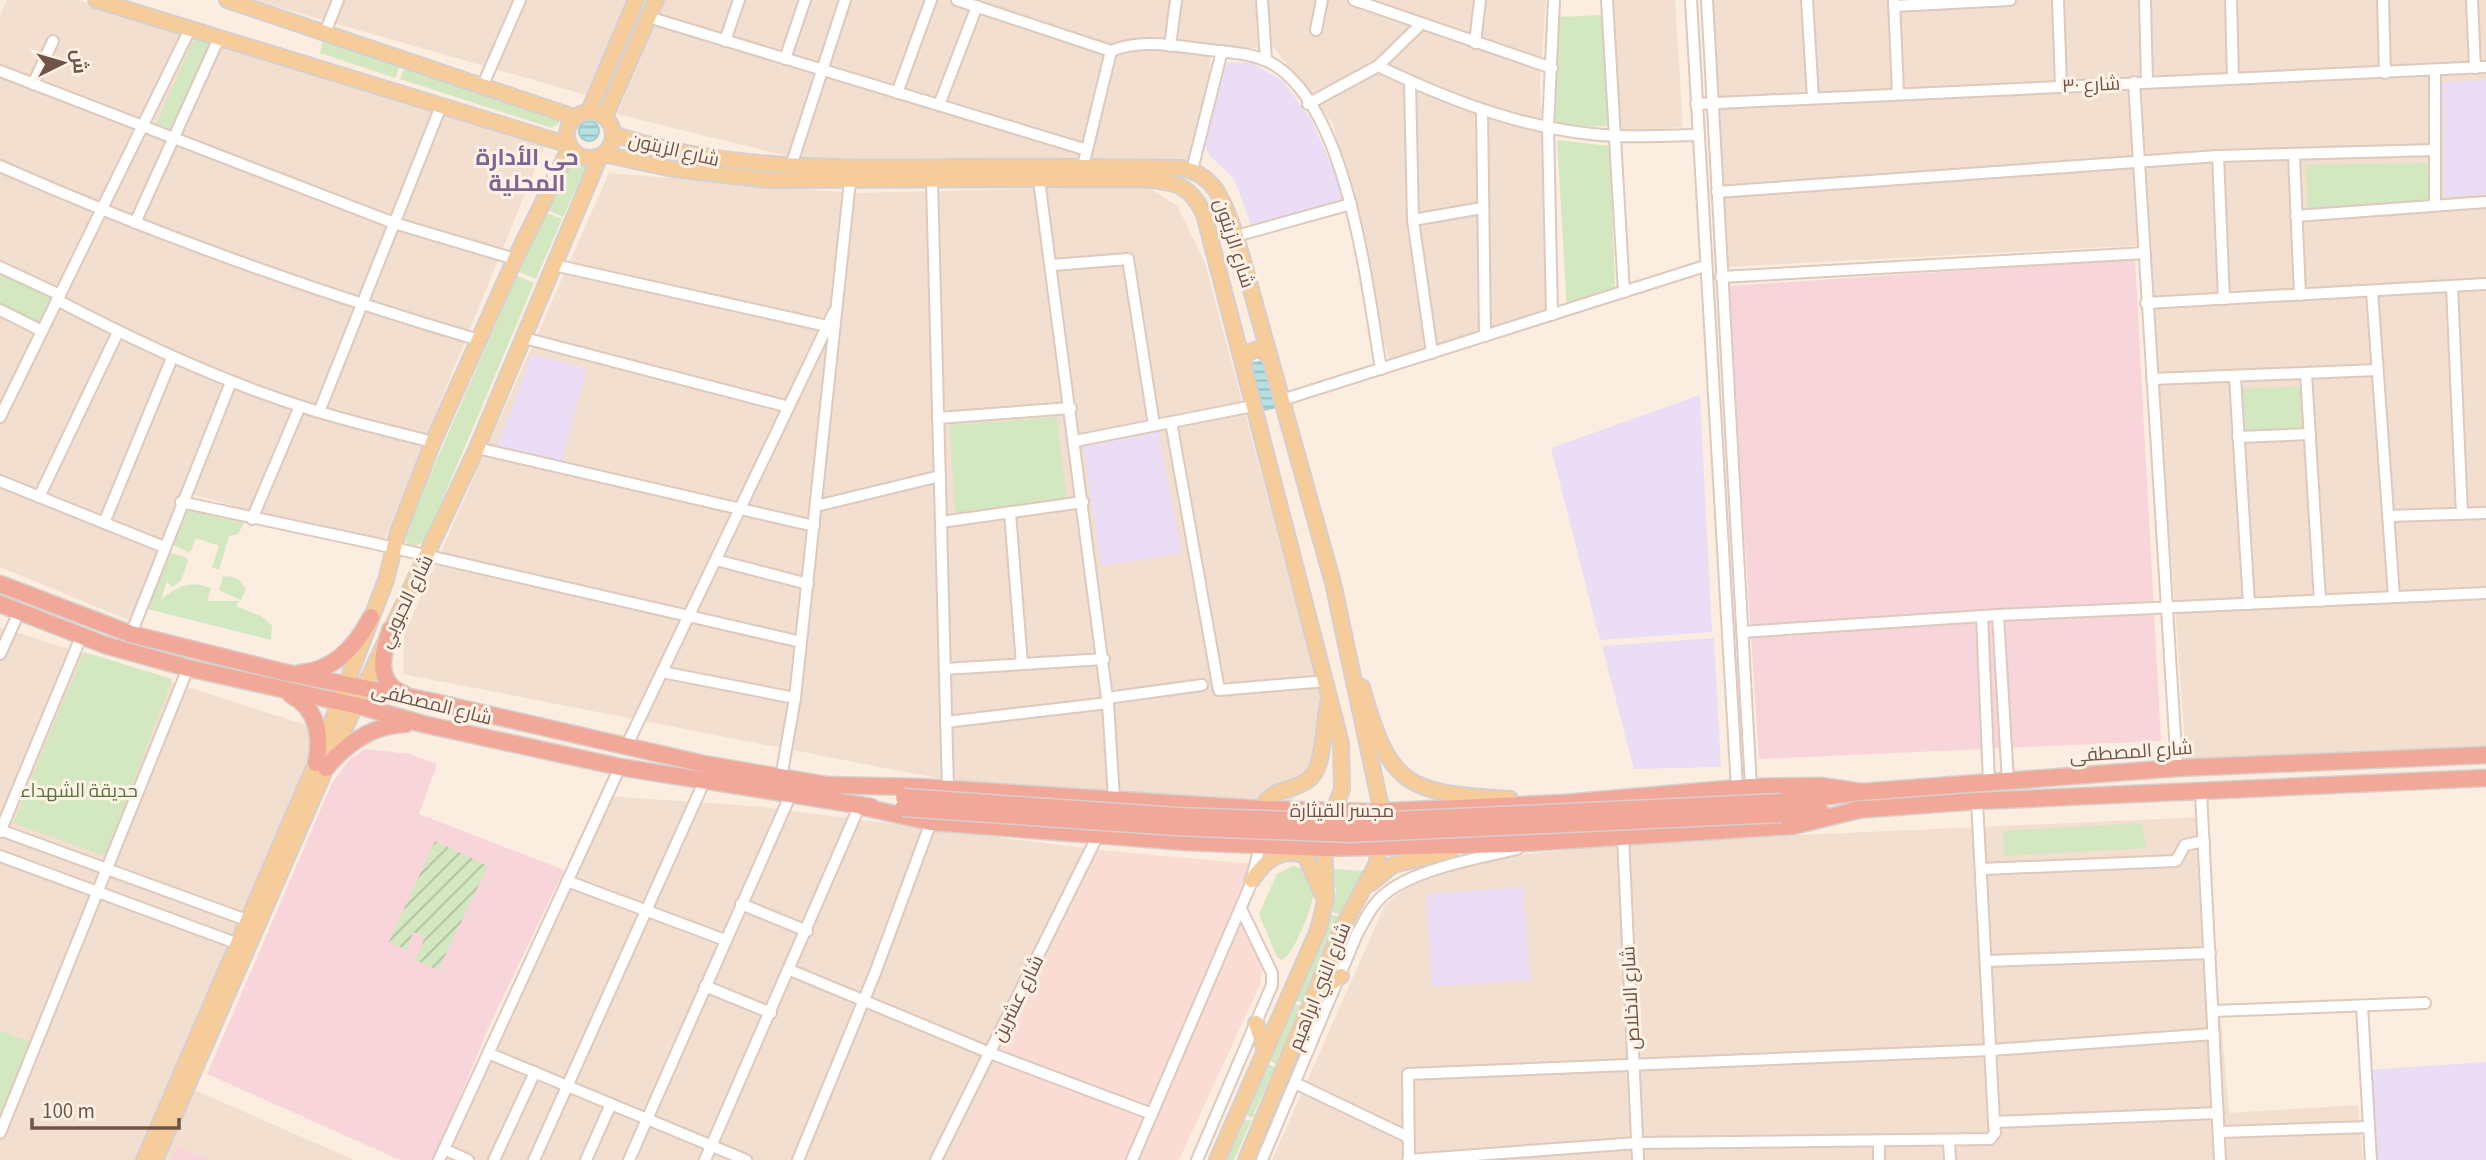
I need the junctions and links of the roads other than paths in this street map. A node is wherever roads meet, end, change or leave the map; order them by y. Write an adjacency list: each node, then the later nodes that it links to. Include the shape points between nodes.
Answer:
1 (96, 0): 32 (main road)
2 (226, 0): 34 (main road)
3 (338, 0): 34 (street)
4 (520, 0): 57 (street)
5 (636, 0): 67 (main road)
6 (656, 0): 30 (main road)
7 (739, 0): 37 (street)
8 (805, 0): 42 (street)
9 (845, 0): 47 (street)
10 (931, 0): 58 (street)
11 (957, 0): 29 (street)
12 (1176, 0): 39 (street)
13 (1262, 0): 43 (street)
14 (1322, 0): 33 (street)
15 (1354, 0): 31 (street)
16 (1480, 0): 38 (street)
17 (1554, 0): 45 (street)
18 (1607, 0): 74 (street)
19 (1691, 0): 63 (street)
20 (1707, 0): 61 (street)
21 (1807, 0): 60 (street)
22 (2010, 0): 28 (street)
23 (2058, 0): 56 (street)
24 (2145, 0): 54 (street)
25 (2231, 0): 51 (street)
26 (2383, 0): 50 (street)
27 (2472, 0): 46 (street)
28 (1894, 3): 59 (street)
29 (977, 6): 40 (street); 65 (street)
30 (648, 17): 37 (street); 69 (main road)
31 (1421, 24): 38 (street); 44 (street)
32 (190, 29): 35 (main road); 70 (street)
33 (1316, 30)
34 (325, 33): 57 (main road)
35 (219, 38): 64 (main road); 75 (street)
36 (53, 41): 55 (street)
37 (725, 41): 42 (street)
38 (1475, 43): 45 (street)
39 (1170, 46): 40 (street, via 1132,44); 41 (street)
40 (1111, 51): 77 (street)
41 (1222, 51): 43 (street); 86 (street)
42 (785, 59): 47 (street)
43 (1266, 60): 62 (street, via 1284,73)
44 (1378, 66): 52 (street); 62 (street)
45 (1552, 68): 71 (street)
46 (2481, 68): 49 (street, شارع ٣٠)
47 (822, 70): 58 (street); 84 (street)
48 (0, 71): 55 (street)
49 (2435, 71): 50 (street, شارع ٣٠); 78 (street)
50 (2385, 73): 51 (street, شارع ٣٠)
51 (2233, 78): 54 (street, شارع ٣٠)
52 (1410, 81): 66 (street); 97 (street)
53 (2134, 82): 54 (street, شارع ٣٠); 56 (street, شارع ٣٠); 82 (street)
54 (2147, 82)
55 (33, 84): 70 (street)
56 (2061, 85): 59 (street, شارع ٣٠)
57 (482, 87): 68 (main road)
58 (897, 93): 65 (street)
59 (1898, 93): 60 (street, شارع ٣٠)
60 (1813, 98): 61 (street, شارع ٣٠)
61 (1711, 103): 63 (street, شارع ٣٠); 90 (street)
62 (1308, 104): 92 (street, via 1336,158)
63 (1696, 104): 73 (street)
64 (441, 106): 76 (main road); 99 (street)
65 (939, 106): 77 (street)
66 (1482, 110): 71 (street); 94 (street)
67 (589, 111): 68 (main road); 69 (main road)
68 (574, 117): 76 (main road, via 567,130)
69 (605, 117): 72 (main road)
70 (143, 125): 75 (street); 95 (street)
71 (1548, 127): 74 (street); 121 (street)
72 (613, 134): 79 (main road); 84 (main road, شارع الزيتون, via 708,159)
73 (1698, 135): 74 (street); 105 (street)
74 (1616, 136): 111 (street)
75 (175, 137): 98 (street); 99 (street)
76 (569, 146): 79 (main road, via 580,156); 102 (main road)
77 (1087, 150): 85 (street)
78 (2435, 150): 80 (street); 93 (street)
79 (601, 155): 88 (main road, شارع الزيتون, via 730,177); 103 (main road, شارع الحبوبي)
80 (2294, 155): 81 (street); 96 (street)
81 (2218, 156): 82 (street); 114 (street)
82 (2140, 163): 90 (street); 101 (street)
83 (0, 166): 95 (street)
84 (791, 166): 85 (main road, شارع الزيتون)
85 (1083, 166): 86 (main road, شارع الزيتون)
86 (1192, 170): 100 (main road, شارع الزيتون, via 1221,194)
87 (1039, 180): 89 (main road, شارع الزيتون); 104 (street); 120 (main road, شارع الزيتون, via 1169,182 1195,195)
88 (850, 181): 89 (main road, شارع الزيتون); 115 (street)
89 (932, 181): 145 (street)
90 (1717, 192): 107 (street)
91 (2486, 202): 93 (street)
92 (1351, 204): 100 (street); 132 (street)
93 (2435, 205): 96 (street)
94 (1482, 208): 97 (street); 125 (street)
95 (101, 211): 98 (street); 113 (street)
96 (2296, 216): 112 (street)
97 (1413, 220): 128 (street)
98 (135, 223): 117 (street)
99 (394, 223): 102 (street); 117 (street)
100 (1236, 236): 118 (main road, شارع الزيتون)
101 (2145, 253): 107 (street); 116 (street)
102 (514, 259): 127 (main road)
103 (554, 265): 122 (street); 126 (main road, شارع الحبوبي)
104 (1052, 265): 142 (street); 147 (street, via 1128,259)
105 (1705, 266): 111 (street); 223 (street)
106 (0, 267): 113 (street)
107 (1721, 276): 187 (street)
108 (2486, 284): 109 (street)
109 (2452, 286): 110 (street); 162 (street)
110 (2372, 291): 112 (street); 133 (street)
111 (1624, 292): 121 (street)
112 (2300, 295): 114 (street)
113 (58, 297): 123 (street); 124 (street)
114 (2224, 299): 116 (street)
115 (838, 303): 122 (street); 158 (street)
116 (2146, 303): 136 (street)
117 (361, 305): 127 (street); 143 (street)
118 (1255, 306): 120 (main road, via 1248,321 1237,320); 130 (main road, شارع الزيتون)
119 (0, 310): 123 (street)
120 (1230, 312): 131 (main road, شارع الزيتون)
121 (1552, 315): 125 (street)
122 (827, 326): 141 (street)
123 (42, 331): 144 (street)
124 (118, 332): 129 (street); 155 (street)
125 (1485, 336): 128 (street)
126 (524, 338): 141 (street); 152 (main road, شارع الحبوبي)
127 (479, 340): 151 (main road)
128 (1432, 353): 132 (street)
129 (172, 358): 137 (street); 166 (street)
130 (1270, 358): 131 (main road, via 1255,347 1246,353); 138 (main road, شارع الزيتون)
131 (1243, 365): 139 (main road, شارع الزيتون)
132 (1381, 369): 138 (street)
133 (2378, 370): 134 (street); 163 (street)
134 (2306, 374): 135 (street); 148 (street)
135 (2235, 377): 136 (street); 149 (street)
136 (2152, 379): 180 (street)
137 (231, 382): 140 (street); 156 (street)
138 (1282, 400): 172 (main road, شارع الزيتون)
139 (1254, 405): 146 (street); 200 (main road, شارع الزيتون)
140 (300, 406): 143 (street); 164 (street)
141 (789, 407): 159 (street)
142 (1071, 408): 145 (street); 150 (street)
143 (319, 412): 151 (street)
144 (0, 417)
145 (938, 418): 153 (street)
146 (1171, 422): 147 (street); 200 (street, via 1219,690)
147 (1154, 425): 150 (street)
148 (2310, 434): 149 (street); 177 (street)
149 (2238, 438): 179 (street)
150 (1075, 441): 157 (street)
151 (433, 442): 169 (main road)
152 (477, 448): 159 (street); 170 (main road, شارع الحبوبي)
153 (940, 476): 158 (street); 165 (street)
154 (0, 481): 155 (street)
155 (39, 497): 166 (street)
156 (181, 502): 164 (street); 168 (street)
157 (1083, 502): 160 (street); 192 (street)
158 (816, 506): 167 (street)
159 (740, 510): 167 (street); 171 (street)
160 (1010, 513): 165 (street); 193 (street)
161 (2486, 513): 162 (street)
162 (2462, 514): 163 (street)
163 (2388, 516): 176 (street)
164 (252, 519): 169 (street)
165 (941, 522): 195 (street)
166 (104, 523): 168 (street)
167 (814, 526): 174 (street)
168 (164, 547): 188 (street)
169 (395, 548): 170 (street); 185 (main road)
170 (427, 555): 184 (street); 186 (main road, شارع الحبوبي)
171 (716, 560): 174 (street); 184 (street)
172 (1333, 583): 231 (main road, via 1373,725 1384,754 1399,775 1426,789 1459,796); 238 (main road, شارع الزيتون, via 1370,766)
173 (0, 584): 188 (highway, شارع المصطفى)
174 (808, 584): 190 (street)
175 (2486, 593): 176 (street)
176 (2394, 597): 177 (street)
177 (2320, 601): 179 (street)
178 (0, 604): 181 (highway, شارع المصطفى)
179 (2249, 604): 180 (street)
180 (2168, 608): 183 (street); 215 (street)
181 (19, 612): 189 (highway, شارع المصطفى); 191 (street)
182 (1982, 615): 183 (street); 187 (street); 219 (street)
183 (1998, 615): 220 (street)
184 (689, 616): 190 (street); 196 (street)
185 (372, 617): 197 (highway, via 358,641 335,662 306,673); 199 (main road)
186 (390, 630): 201 (main road, شارع الحبوبي); 204 (highway, via 383,656 387,681 400,693)
187 (1742, 632): 223 (street)
188 (131, 634): 197 (highway, شارع المصطفى)
189 (81, 637): 194 (highway, شارع المصطفى); 240 (street)
190 (801, 642): 203 (street)
191 (0, 654)
192 (1104, 659): 193 (street); 205 (street)
193 (1022, 664): 195 (street)
194 (188, 668): 202 (highway, شارع المصطفى); 253 (street)
195 (945, 669): 208 (street)
196 (663, 671): 203 (street); 210 (street)
197 (283, 672): 199 (highway, شارع المصطفى)
198 (1202, 685): 205 (street)
199 (345, 686): 201 (highway, شارع المصطفى); 206 (main road)
200 (1329, 687): 235 (main road, via 1317,770 1303,784 1270,795); 237 (main road, شارع الزيتون, via 1344,770)
201 (362, 690): 204 (highway, شارع المصطفى); 207 (main road, شارع الحبوبي)
202 (278, 691): 206 (highway, شارع المصطفى); 213 (highway, via 303,702 313,717)
203 (795, 698): 216 (street)
204 (430, 701): 210 (highway, شارع المصطفى)
205 (1107, 701): 208 (street); 228 (street)
206 (339, 702): 207 (highway, شارع المصطفى); 213 (main road)
207 (355, 706): 209 (highway, شارع المصطفى); 213 (main road, شارع الحبوبي)
208 (946, 722): 224 (street)
209 (424, 724): 213 (highway, via 379,727); 214 (highway, شارع المصطفى)
210 (626, 747): 216 (highway, شارع المصطفى)
211 (2486, 755): 212 (highway, شارع المصطفى)
212 (2382, 759): 215 (highway, شارع المصطفى); 222 (highway)
213 (321, 766): 263 (main road, شارع الحبوبي)
214 (620, 767): 218 (highway, شارع المصطفى); 256 (street)
215 (2177, 768): 220 (highway, شارع المصطفى)
216 (781, 778): 221 (highway, شارع المصطفى)
217 (2486, 778): 222 (highway)
218 (705, 782): 227 (highway, شارع المصطفى); 262 (street)
219 (1989, 782): 220 (highway, شارع المصطفى); 225 (highway, شارع المصطفى)
220 (2008, 782)
221 (824, 785): 224 (highway); 230 (highway)
222 (2384, 785): 226 (highway)
223 (1744, 788): 225 (highway, via 1807,786); 231 (highway)
224 (948, 790): 228 (highway)
225 (1861, 792): 234 (highway, شارع المصطفى)
226 (2200, 793): 229 (highway); 244 (street)
227 (790, 796): 232 (highway, شارع المصطفى); 259 (street)
228 (1114, 799): 235 (highway)
229 (1977, 801): 236 (highway); 254 (street)
230 (903, 803): 232 (highway); 234 (highway, مجسر القيثارة, bridge, via 1349,822)
231 (1564, 803): 233 (highway)
232 (861, 807): 239 (highway); 264 (street)
233 (1450, 808): 238 (highway); 245 (highway, via 1439,815 1437,827 1440,838)
234 (1781, 808): 236 (highway)
235 (1262, 809): 237 (highway); 247 (street)
236 (1862, 809): 242 (highway, via 1793,826)
237 (1332, 811): 238 (highway); 249 (main road, شارع النبي ابراهيم)
238 (1384, 811): 250 (main road, شارع النبي ابراهيم)
239 (931, 822): 241 (highway); 273 (street)
240 (0, 831): 253 (street)
241 (1098, 835): 247 (highway); 283 (street, شارع عشرين)
242 (1623, 836): 243 (highway); 284 (street, شارع الاخلاص)
243 (1553, 841): 246 (highway); 270 (street, via 1437,870 1386,893 1357,934)
244 (2204, 841): 254 (street, via 2185,845 2176,861); 267 (street)
245 (1451, 844): 246 (highway); 250 (highway)
246 (1486, 844): 257 (main road, via 1402,861)
247 (1261, 845): 248 (highway); 255 (street)
248 (1288, 846): 249 (highway); 252 (main road)
249 (1323, 848): 250 (highway); 260 (main road, شارع النبي ابراهيم)
250 (1382, 848): 257 (main road, شارع النبي ابراهيم)
251 (0, 856): 258 (street)
252 (1306, 858): 255 (main road, via 1293,853 1279,855); 260 (main road)
253 (108, 869): 258 (street); 263 (street)
254 (1982, 869): 268 (street)
255 (1252, 880): 261 (street)
256 (567, 881): 262 (street); 282 (street)
257 (1364, 888): 272 (main road, شارع النبي ابراهيم)
258 (99, 892): 266 (street); 295 (street)
259 (741, 904): 264 (street); 265 (street)
260 (1324, 904): 281 (main road, شارع النبي ابراهيم, via 1318,930)
261 (1241, 909): 278 (street, via 1273,979); 290 (street)
262 (645, 911): 265 (street); 287 (street)
263 (253, 922): 266 (main road, شارع الحبوبي)
264 (807, 932): 269 (street)
265 (725, 940): 271 (street)
266 (242, 946): 305 (main road, شارع الحبوبي); 306 (main road, شارع الحبوبي)
267 (2210, 953): 268 (street); 276 (street)
268 (1988, 961): 280 (street)
269 (790, 970): 273 (street); 277 (street)
270 (1341, 976): 272 (main road); 286 (street)
271 (705, 986): 277 (street); 291 (street)
272 (1315, 994): 320 (main road, شارع النبي ابراهيم)
273 (863, 1001): 283 (street); 315 (street)
274 (2425, 1003): 275 (street)
275 (2362, 1006): 276 (street); 293 (street)
276 (2213, 1011): 279 (street)
277 (771, 1013): 300 (street)
278 (1256, 1023): 281 (main road); 318 (street)
279 (2214, 1034): 280 (street); 289 (street)
280 (1991, 1050): 284 (street); 292 (street)
281 (1265, 1051): 319 (main road, شارع النبي ابراهيم)
282 (488, 1053): 285 (street); 301 (street)
283 (990, 1053): 290 (street); 316 (street, شارع عشرين)
284 (1633, 1063): 296 (street, via 1408,1074); 299 (street, شارع الاخلاص)
285 (535, 1072): 287 (street); 309 (street)
286 (1295, 1083): 296 (street); 321 (street)
287 (567, 1086): 288 (street); 310 (street)
288 (611, 1104): 291 (street); 311 (street)
289 (2218, 1113): 292 (street); 294 (street)
290 (1152, 1114): 317 (street)
291 (647, 1119): 300 (street); 312 (street)
292 (1994, 1122): 298 (street, via 1990,1139)
293 (2369, 1127): 294 (street); 326 (street)
294 (2219, 1132): 325 (street)
295 (0, 1133)
296 (1408, 1137): 304 (street)
297 (1879, 1142): 298 (street); 299 (street); 323 (street)
298 (1949, 1142): 324 (street)
299 (1637, 1143): 302 (street); 322 (street, شارع الاخلاص)
300 (712, 1146): 313 (street); 314 (street)
301 (444, 1149): 307 (street); 308 (street)
302 (1553, 1154): 303 (street)
303 (1480, 1157): 304 (street)
304 (1408, 1159)
305 (144, 1160)
306 (155, 1160)
307 (439, 1160)
308 (468, 1160)
309 (494, 1160)
310 (534, 1160)
311 (586, 1160)
312 (629, 1160)
313 (705, 1160)
314 (746, 1160)
315 (798, 1160)
316 (936, 1160)
317 (1132, 1160)
318 (1197, 1160)
319 (1217, 1160)
320 (1246, 1160)
321 (1262, 1160)
322 (1638, 1160)
323 (1879, 1160)
324 (1950, 1160)
325 (2221, 1160)
326 (2371, 1160)

